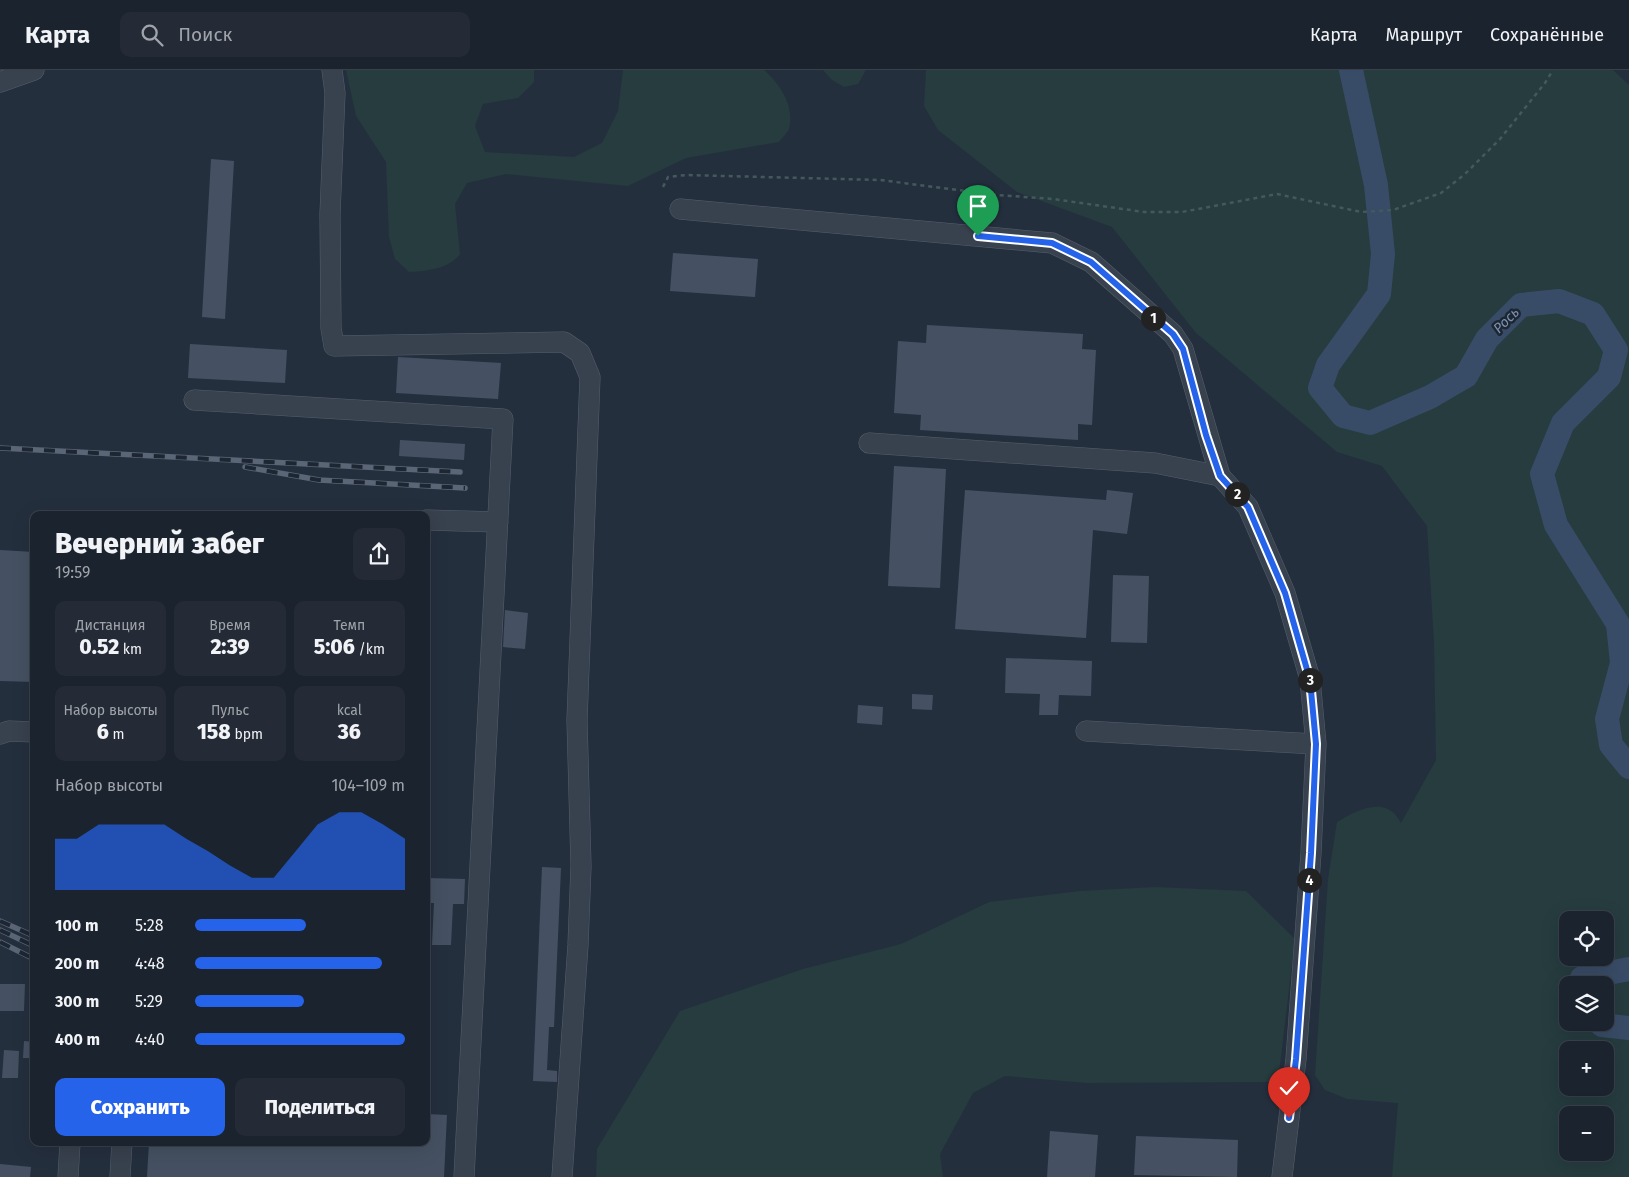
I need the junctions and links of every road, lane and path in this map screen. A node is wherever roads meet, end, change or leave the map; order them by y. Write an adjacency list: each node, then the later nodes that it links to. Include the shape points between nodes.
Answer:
1 (34, 70): 4 (lane)
2 (332, 70): 21 (lane, via 335,94 330,223 334,346 564,342 580,354 590,378 577,720 578,945)
3 (1553, 70): 5 (path, via 1500,139 1465,174 1441,193 1393,210 1361,212 1277,194 1182,212 1144,212 880,180 686,175 668,177)
4 (0, 82)
5 (662, 187)
6 (680, 209): 9 (lane, via 1052,243 1091,262 1173,334 1183,349)
7 (194, 400): 11 (lane, via 503,419)
8 (869, 442): 9 (lane, via 1155,463)
9 (1220, 476): 15 (lane, via 1248,507 1285,593 1310,680)
10 (430, 520): 11 (lane)
11 (498, 522): 20 (lane)
12 (1086, 731): 15 (lane)
13 (30, 732): 14 (lane)
14 (0, 734)
15 (1316, 744): 22 (lane, via 1296,1059)
16 (70, 1146): 18 (lane)
17 (122, 1146): 19 (lane)
18 (68, 1177)
19 (120, 1177)
20 (464, 1177)
21 (562, 1177)
22 (1282, 1177)

